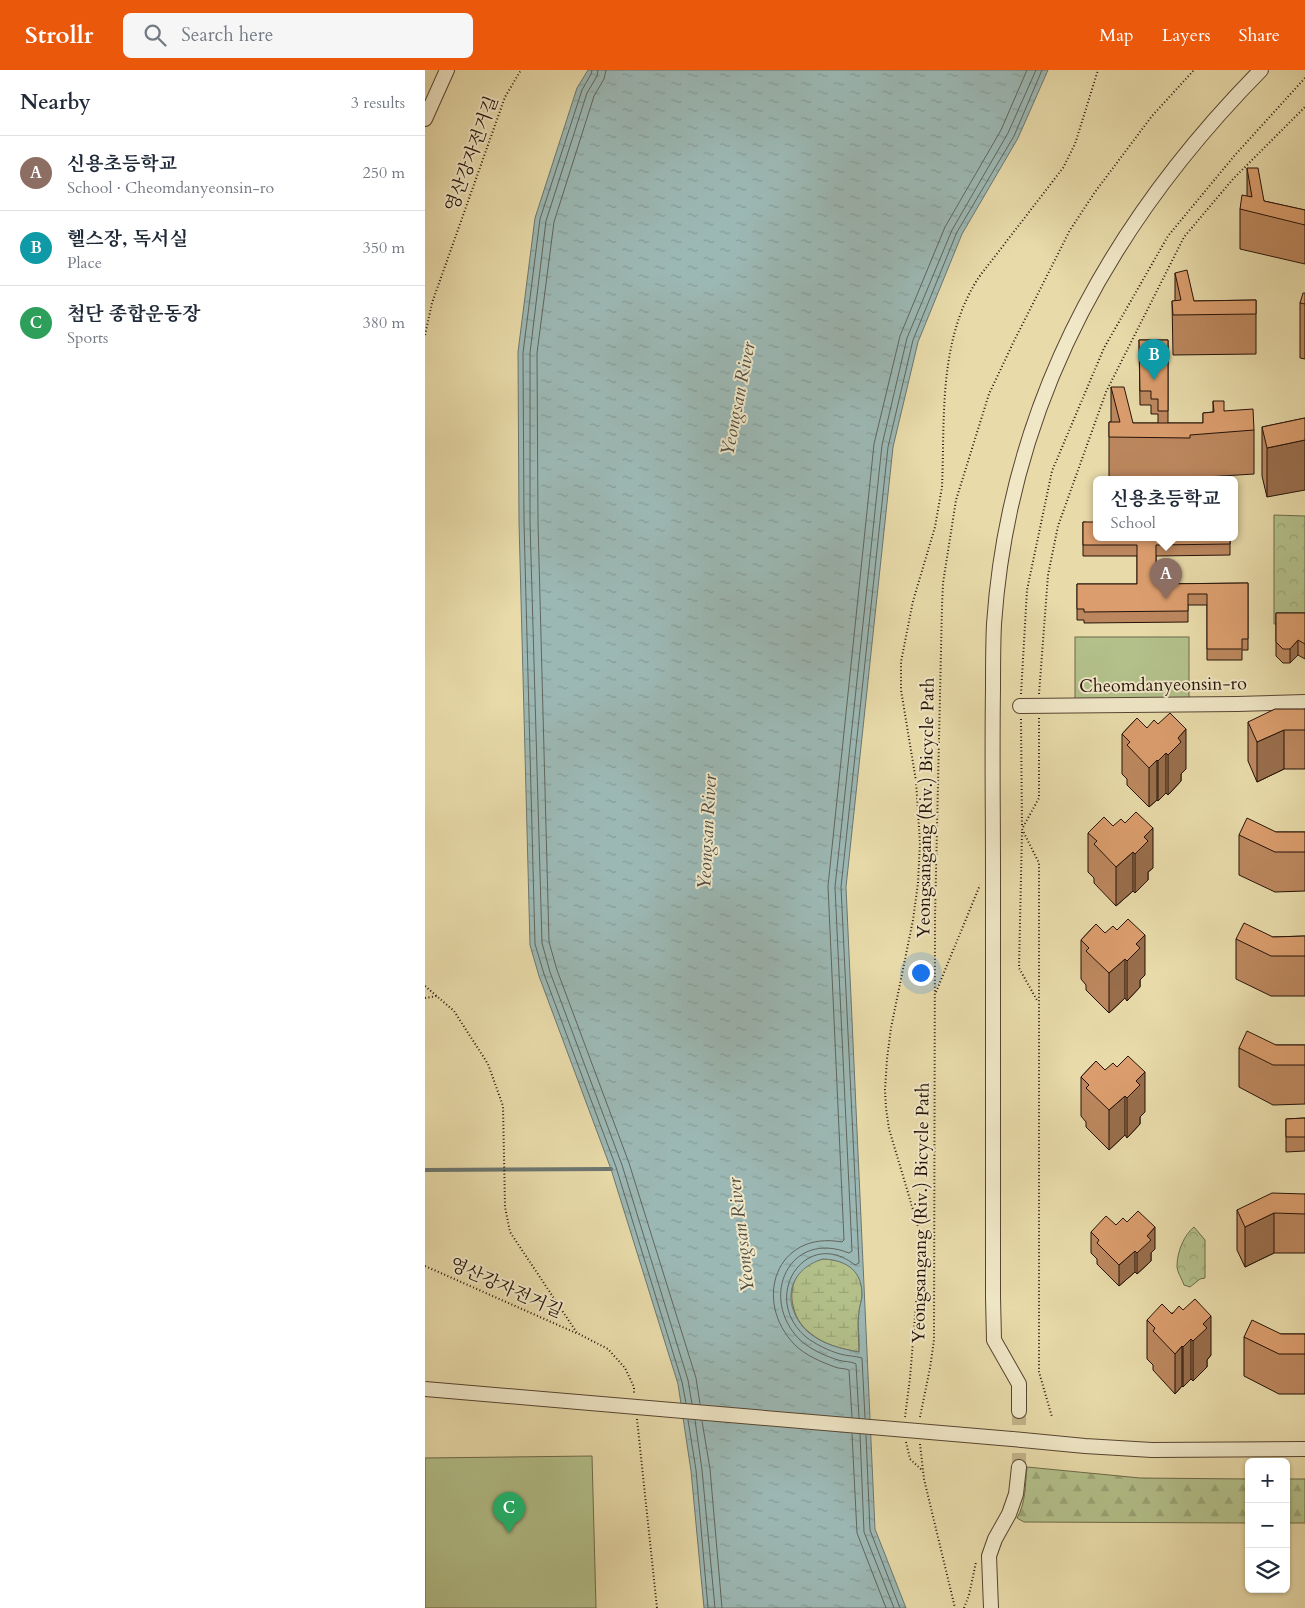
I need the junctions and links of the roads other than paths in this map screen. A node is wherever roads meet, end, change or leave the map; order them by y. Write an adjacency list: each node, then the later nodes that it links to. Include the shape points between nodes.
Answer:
1 (447, 70): 3 (street)
2 (1261, 70): 7 (street, via 1161,185 1125,235 1091,293 1065,344 1042,401 1009,519 994,634 993,1297 994,1340 1019,1384)
3 (425, 120)
4 (1305, 702): 5 (street, Cheomdanyeonsin-ro)
5 (1021, 706)
6 (425, 1389): 8 (street, bridge, via 1085,1446 1152,1450)
7 (1019, 1411)
8 (1305, 1449)
9 (1019, 1467): 10 (street, via 1016,1494 989,1556)
10 (991, 1608)

